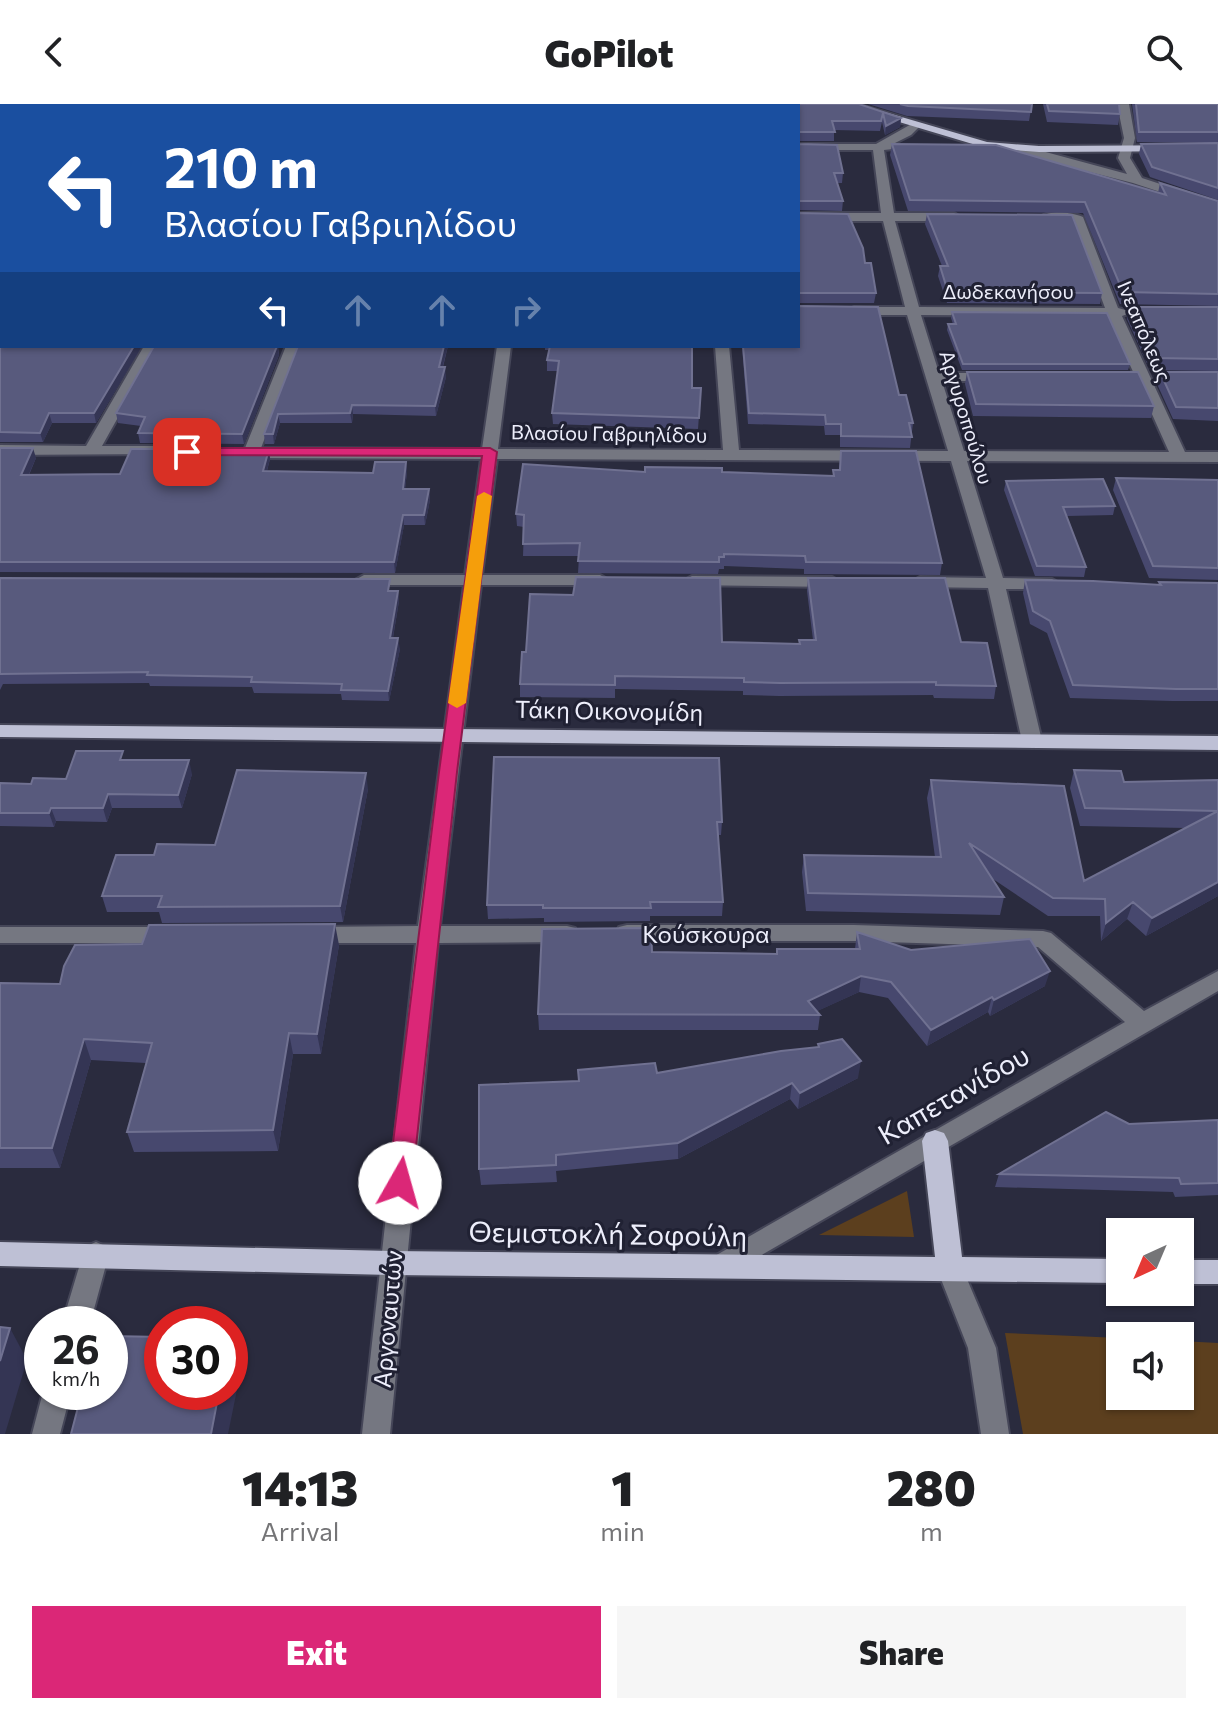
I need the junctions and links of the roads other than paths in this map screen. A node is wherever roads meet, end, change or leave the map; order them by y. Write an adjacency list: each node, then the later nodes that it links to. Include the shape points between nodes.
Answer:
1 (845, 104): 4 (main road)
2 (881, 104): 6 (main road, via 996,135)
3 (1123, 104): 6 (street)
4 (915, 125): 8 (street); 9 (main road)
5 (1218, 137): 6 (main road)
6 (1131, 143): 9 (main road); 11 (main road); 13 (street, via 1124,158)
7 (800, 147): 8 (street)
8 (878, 147): 10 (street); 16 (street, Αργυροπούλου)
9 (1005, 147): 12 (street); 13 (street)
10 (907, 148)
11 (1218, 148)
12 (949, 149)
13 (1137, 180): 14 (street)
14 (1218, 207)
15 (800, 217): 16 (street)
16 (888, 217): 17 (street); 20 (street, Αργυροπούλου)
17 (965, 217)
18 (1027, 217): 21 (street, Ινεαπόλεως, via 1079,220)
19 (841, 311): 20 (street, Δωδεκανήσου)
20 (913, 311): 21 (street, Δωδεκανήσου); 27 (street, Αργυροπούλου)
21 (1113, 312): 22 (street, Δωδεκανήσου); 37 (street, Ινεαπόλεως)
22 (1143, 312)
23 (150, 348): 30 (street)
24 (292, 348): 34 (street)
25 (504, 348): 33 (street, Αργοναυτών)
26 (722, 348): 35 (street)
27 (935, 377): 28 (street); 36 (street, Αργυροπούλου)
28 (1015, 377)
29 (0, 450): 30 (street)
30 (91, 451): 31 (street)
31 (171, 452)
32 (219, 452): 34 (street, Βλασίου Γαβριηλίδου)
33 (490, 452): 34 (street, Βλασίου Γαβριηλίδου); 35 (street, Βλασίου Γαβριηλίδου); 40 (street, Αργοναυτών)
34 (251, 453)
35 (731, 454): 36 (street, Βλασίου Γαβριηλίδου)
36 (959, 457): 37 (street, Βλασίου Γαβριηλίδου); 45 (street, Αργυροπούλου)
37 (1179, 457): 38 (street, Βλασίου Γαβριηλίδου)
38 (1218, 457)
39 (347, 580): 40 (street)
40 (474, 580): 41 (street); 48 (street, Αργοναυτών)
41 (616, 581)
42 (679, 581): 43 (street)
43 (853, 582)
44 (901, 582): 45 (street)
45 (996, 583): 46 (street); 49 (street, Αργυροπούλου)
46 (1075, 585)
47 (0, 731): 48 (main road, Τάκη Οικονομίδη)
48 (454, 735): 49 (main road, Τάκη Οικονομίδη); 54 (street, Αργοναυτών)
49 (1032, 741): 50 (main road, Τάκη Οικονομίδη)
50 (1218, 743)
51 (0, 935): 52 (street)
52 (200, 935)
53 (292, 935): 54 (street, Κούσκουρα)
54 (429, 936): 56 (street, Κούσκουρα, via 744,932 1043,939); 60 (street, Αργοναυτών)
55 (1218, 980): 56 (street, Καπετανίδου)
56 (1140, 1022): 57 (street, Καπετανίδου)
57 (935, 1141): 61 (street, Καπετανίδου); 62 (main road)
58 (0, 1254): 59 (main road, Θεμιστοκλή Σοφούλη)
59 (96, 1254): 60 (main road, Θεμιστοκλή Σοφούλη); 66 (street)
60 (391, 1263): 61 (main road, Θεμιστοκλή Σοφούλη); 69 (street, Αργοναυτών)
61 (722, 1266): 62 (main road, Θεμιστοκλή Σοφούλη)
62 (950, 1269): 63 (main road, Θεμιστοκλή Σοφούλη); 70 (street, via 982,1348)
63 (1106, 1271)
64 (1194, 1272): 65 (main road)
65 (1218, 1272)
66 (81, 1306)
67 (52, 1410): 68 (street)
68 (46, 1434)
69 (376, 1434)
70 (995, 1434)

